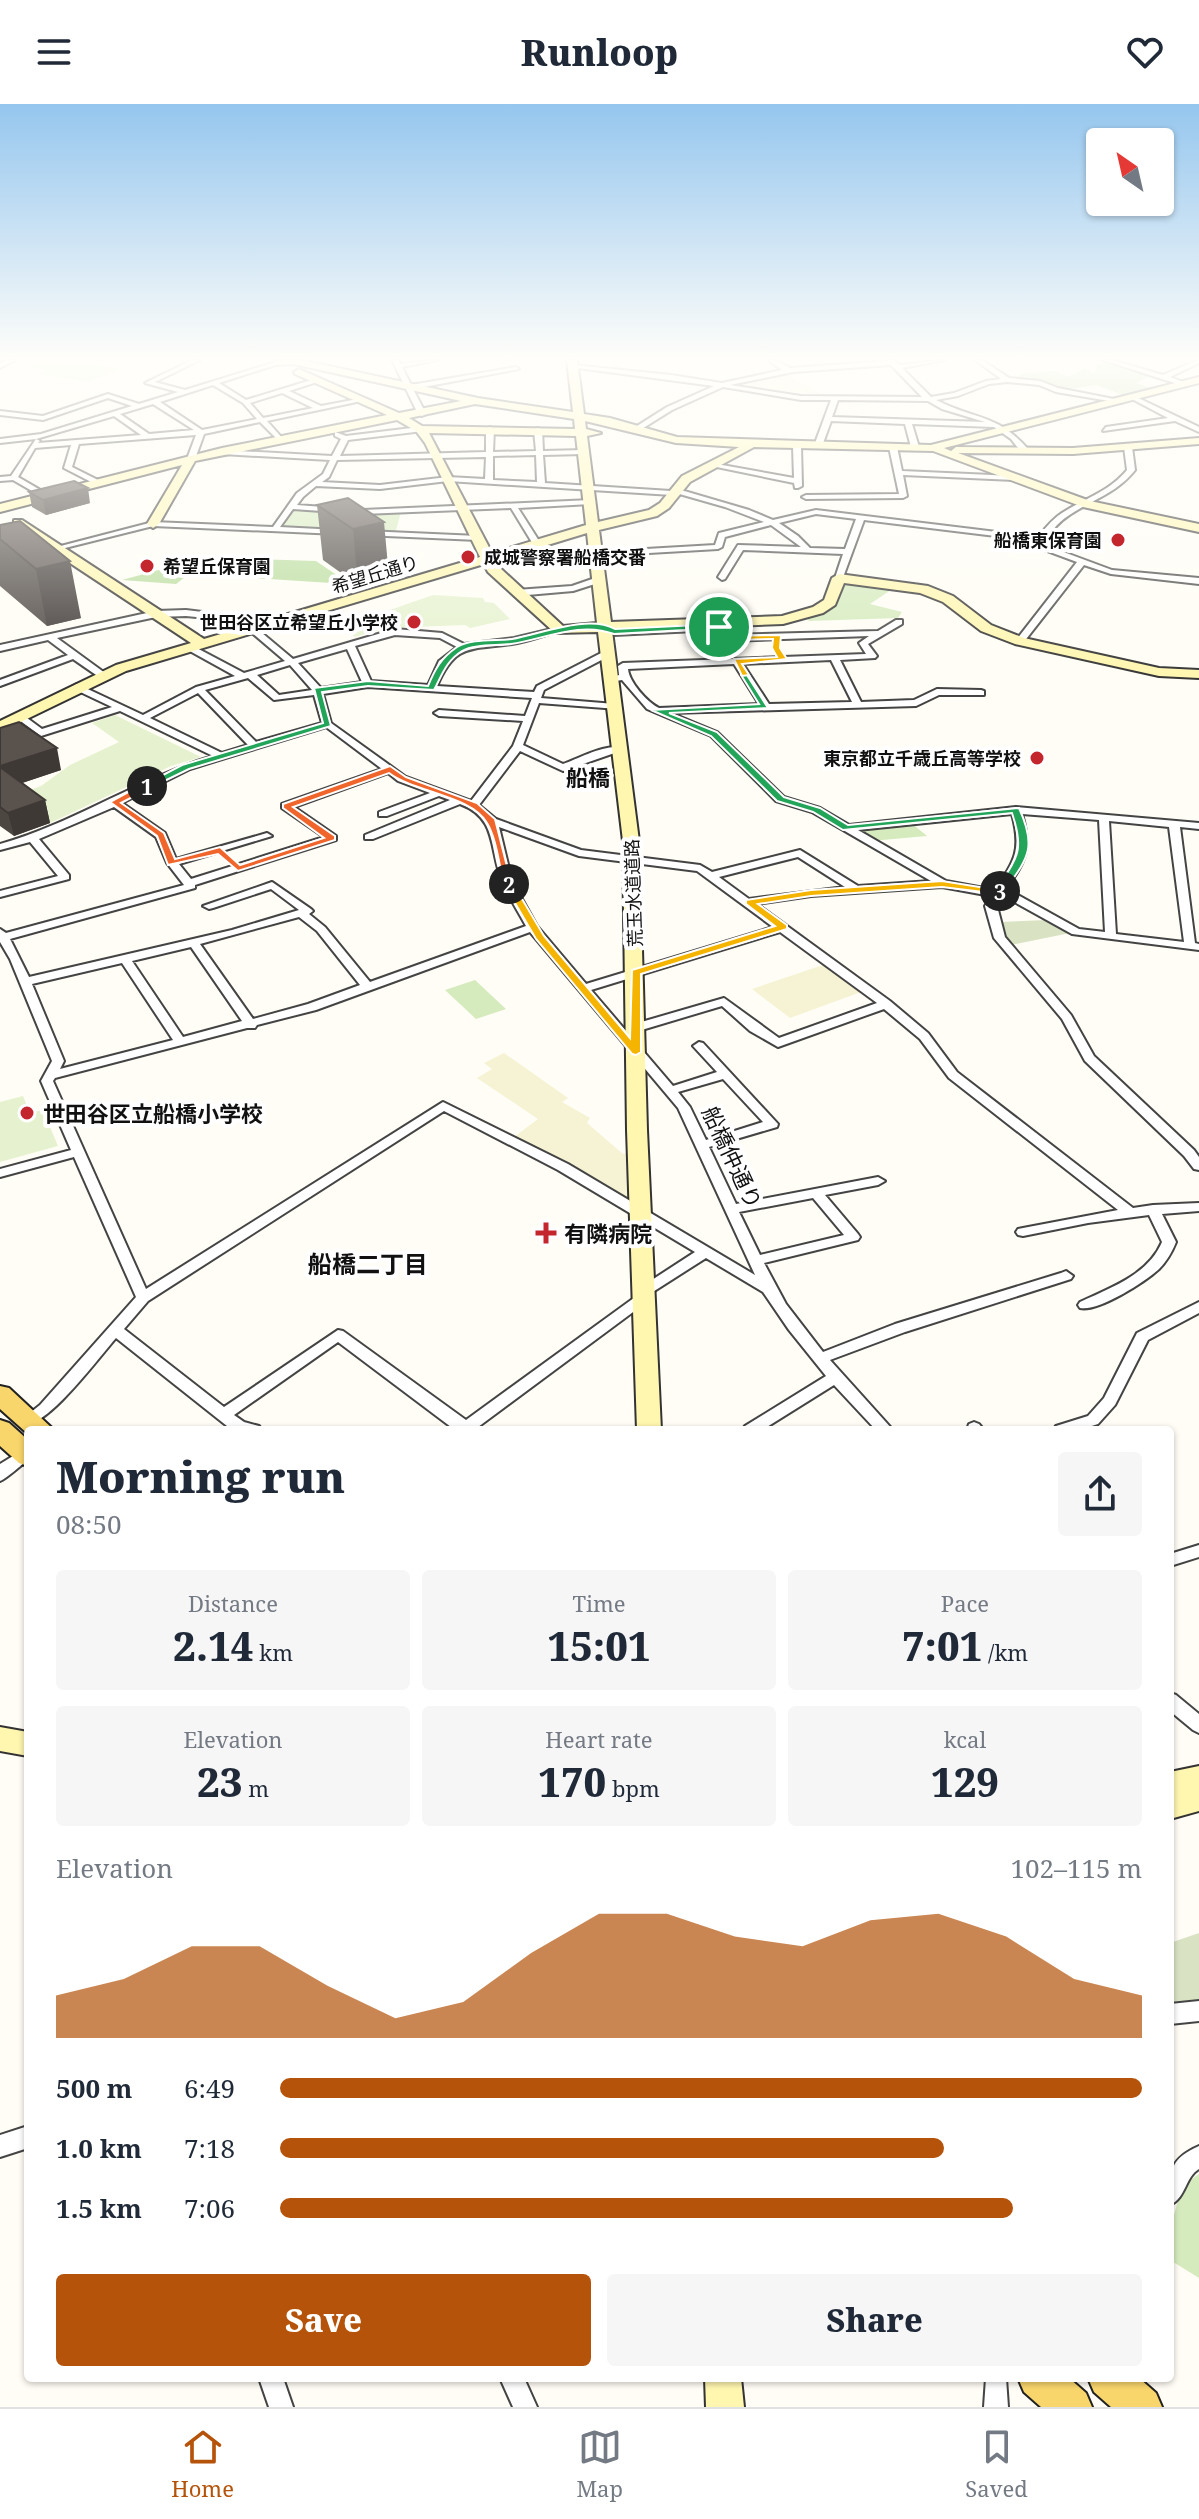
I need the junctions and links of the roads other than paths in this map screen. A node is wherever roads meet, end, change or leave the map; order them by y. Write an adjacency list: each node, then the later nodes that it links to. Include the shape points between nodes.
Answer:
1 (20, 467): 17 (street)
2 (68, 467): 23 (street)
3 (158, 467): 23 (street)
4 (186, 467): 41 (street)
5 (330, 467): 24 (street)
6 (442, 467): 20 (street)
7 (490, 467): 22 (street)
8 (540, 467): 25 (street)
9 (586, 467): 27 (street, 荒玉水道道路)
10 (707, 467): 28 (street, 希望丘通り)
11 (724, 467): 21 (street)
12 (796, 467): 21 (street)
13 (898, 467): 16 (street)
14 (985, 467): 18 (street)
15 (1130, 467): 32 (street, via 1112,492)
16 (899, 473): 18 (street); 30 (street, via 903,496)
17 (14, 478): 19 (street); 29 (street)
18 (1014, 478): 32 (street)
19 (0, 479)
20 (448, 479): 22 (street); 26 (street); 35 (street)
21 (796, 481): 30 (street)
22 (489, 482): 25 (street)
23 (97, 483): 29 (street)
24 (313, 484): 26 (street); 34 (street)
25 (541, 484): 27 (street)
26 (380, 487): 38 (street)
27 (589, 487): 28 (street); 31 (street, 荒玉水道道路)
28 (673, 491): 42 (street); 43 (street, 希望丘通り, via 653,513)
29 (46, 497): 36 (street)
30 (806, 497): 39 (street)
31 (591, 502): 33 (street); 43 (street, 荒玉水道道路)
32 (1087, 504): 44 (street); 48 (street, via 1067,512)
33 (513, 505): 35 (street); 49 (street)
34 (292, 507): 38 (street); 45 (street)
35 (463, 508): 37 (street); 47 (street)
36 (0, 510): 50 (street)
37 (408, 510): 38 (street); 46 (street)
38 (363, 512)
39 (816, 512): 40 (street); 42 (street)
40 (860, 519): 48 (street, via 983,531); 52 (street)
41 (153, 524): 45 (street); 50 (street)
42 (774, 524): 51 (street); 53 (street, via 722,535 718,547)
43 (594, 527): 49 (street, 希望丘通り); 53 (street, 荒玉水道道路)
44 (1199, 528)
45 (275, 529): 46 (street)
46 (399, 535): 47 (street)
47 (478, 538): 54 (street)
48 (1038, 543): 55 (street)
49 (537, 544): 54 (street, 希望丘通り)
50 (57, 548): 61 (street)
51 (808, 550): 52 (street); 56 (street, via 741,547)
52 (848, 552): 57 (street)
53 (597, 554): 58 (street, 荒玉水道道路)
54 (488, 559): 60 (street); 64 (street, 希望丘通り)
55 (1082, 562): 59 (street, via 1119,574); 69 (street)
56 (722, 577)
57 (839, 578): 63 (street, via 830,602 794,618); 69 (street, via 923,589 948,599 986,628)
58 (598, 580): 60 (street); 63 (street, 荒玉水道道路)
59 (1199, 581)
60 (516, 593): 65 (street)
61 (156, 614): 64 (street, via 240,619); 67 (street); 71 (street)
62 (899, 622): 66 (street)
63 (606, 627): 65 (street); 68 (street, via 614,632 719,627 727,638); 79 (street, 荒玉水道道路)
64 (254, 629): 71 (street, 希望丘通り); 78 (street)
65 (557, 629): 72 (street)
66 (881, 632): 68 (street); 75 (street, via 863,643 872,656)
67 (49, 637): 73 (street); 74 (street)
68 (778, 637): 76 (street, via 776,648)
69 (1020, 641): 80 (street, via 1159,672)
70 (350, 645): 72 (street, via 407,631 442,636); 78 (street); 84 (street)
71 (197, 646): 81 (street, 希望丘通り); 82 (street)
72 (463, 647): 87 (street, via 442,663)
73 (0, 648)
74 (75, 655): 81 (street); 83 (street)
75 (834, 658): 76 (street); 91 (street)
76 (783, 659): 77 (street)
77 (737, 661): 79 (street); 92 (street)
78 (292, 662): 82 (street); 88 (street)
79 (615, 668): 90 (street, via 572,673 545,684); 93 (street, 荒玉水道道路); 95 (street)
80 (1199, 674)
81 (102, 675): 85 (street, 希望丘通り)
82 (248, 676): 86 (street); 88 (street, via 277,698)
83 (1, 681)
84 (368, 684): 87 (street); 88 (street)
85 (77, 687): 94 (street); 97 (street, 希望丘通り)
86 (199, 689): 98 (street); 103 (street)
87 (431, 689): 90 (street)
88 (317, 690): 100 (street)
89 (981, 693): 91 (street, via 937,692 916,703)
90 (535, 698): 93 (street); 99 (street)
91 (858, 705): 92 (street)
92 (765, 706): 95 (street)
93 (615, 707): 104 (street, 荒玉水道道路)
94 (120, 708): 97 (street, via 41,733); 98 (street)
95 (655, 710): 117 (street, via 714,734 780,799 816,810)
96 (439, 713): 99 (street)
97 (20, 717): 101 (street, 希望丘通り)
98 (144, 718): 105 (street)
99 (528, 719): 102 (street)
100 (327, 724): 103 (street); 106 (street)
101 (0, 727)
102 (518, 746): 104 (street, via 563,768); 110 (street)
103 (255, 747): 105 (street)
104 (621, 749): 123 (street, 荒玉水道道路)
105 (221, 756): 109 (street)
106 (390, 769): 107 (street); 125 (street, via 286,806 332,838)
107 (438, 793): 108 (street); 112 (street)
108 (457, 801): 110 (street); 119 (street)
109 (114, 802): 120 (street); 124 (street, via 161,835)
110 (473, 805): 114 (street)
111 (1016, 810): 113 (street); 117 (street); 130 (street, via 1025,837 1024,856)
112 (383, 814)
113 (1104, 817): 115 (street); 138 (street)
114 (492, 821): 123 (street, via 566,850); 135 (street, 船橋仲通り, via 507,881)
115 (1174, 824): 116 (street); 140 (street)
116 (1199, 826)
117 (847, 828): 128 (street)
118 (267, 836): 122 (street)
119 (369, 837)
120 (32, 838): 121 (street); 131 (street, via 65,877)
121 (1, 846)
122 (220, 850): 124 (street); 125 (street)
123 (631, 860): 126 (street, via 700,868); 142 (street, 荒玉水道道路)
124 (172, 863): 127 (street)
125 (238, 868): 127 (street)
126 (712, 875): 129 (street, via 800,853); 132 (street)
127 (189, 883): 137 (street)
128 (942, 884): 129 (street); 130 (street)
129 (856, 890): 132 (street)
130 (999, 892): 138 (street, via 1076,932); 157 (street, via 991,906 1000,938 1067,1018 1089,1058)
131 (0, 894)
132 (749, 902): 136 (street)
133 (209, 906): 134 (street, via 272,885 307,911)
134 (301, 913): 139 (street); 144 (street, via 321,929)
135 (532, 927): 144 (street); 145 (street, 船橋仲通り)
136 (783, 927): 142 (street); 146 (street)
137 (2, 934): 143 (street)
138 (1111, 937): 140 (street)
139 (193, 942): 141 (street); 147 (street)
140 (1194, 947)
141 (125, 959): 143 (street); 149 (street)
142 (636, 973): 145 (street); 148 (street, 荒玉水道道路)
143 (25, 982): 153 (street, via 58,1061)
144 (368, 987): 147 (street)
145 (585, 988): 151 (street, 船橋仲通り)
146 (886, 1004): 148 (street, via 778,1043 724,1002); 165 (street, via 924,1036 953,1075)
147 (251, 1025): 149 (street)
148 (635, 1028): 151 (street, 荒玉水道道路)
149 (179, 1040): 153 (street)
150 (699, 1046): 152 (street)
151 (636, 1052): 154 (street, 船橋仲通り); 164 (street, 荒玉水道道路)
152 (725, 1074): 154 (street); 155 (street, via 772,1124)
153 (51, 1075): 156 (street, via 47,1081)
154 (670, 1091): 155 (street, 船橋仲通り)
155 (702, 1145): 162 (street, 船橋仲通り)
156 (79, 1152): 158 (street); 172 (street)
157 (1199, 1166)
158 (0, 1173)
159 (878, 1181): 160 (street)
160 (816, 1193): 162 (street); 168 (street, via 853,1237)
161 (1199, 1207): 163 (street)
162 (731, 1209): 168 (street, 船橋仲通り)
163 (1153, 1209): 165 (street); 173 (street, via 1169,1242 1165,1256 1124,1286)
164 (640, 1211): 167 (street); 171 (street, 荒玉水道道路); 172 (street, via 443,1106)
165 (1131, 1213): 166 (street)
166 (1023, 1232)
167 (707, 1251): 170 (street); 171 (street)
168 (755, 1261): 170 (street, 船橋仲通り)
169 (1066, 1276): 176 (street)
170 (768, 1288): 176 (street, 船橋仲通り)
171 (643, 1295): 183 (street); 184 (street, 荒玉水道道路)
172 (143, 1298): 175 (street)
173 (1085, 1305)
174 (1199, 1307): 187 (street, via 1142,1337 1110,1401 1093,1420)
175 (115, 1329): 179 (street); 180 (street)
176 (819, 1359): 177 (street, 船橋仲通り)
177 (836, 1377): 185 (street); 186 (street, 船橋仲通り)
178 (0, 1395): 180 (main road)
179 (224, 1414): 181 (street); 182 (street, via 338,1335)
180 (35, 1425)
181 (238, 1426)
182 (461, 1426)
183 (469, 1426)
184 (649, 1426)
185 (756, 1426)
186 (881, 1426)
187 (1074, 1426)
188 (0, 1430): 189 (main road)
189 (24, 1452)
190 (24, 1457): 191 (street)
191 (0, 1475)
192 (1199, 1551): 193 (street)
193 (1174, 1559)
194 (1174, 1703): 195 (street)
195 (1199, 1725)
196 (0, 1739): 197 (street)
197 (24, 1743)
198 (1199, 1778): 199 (street)
199 (1174, 1783)
200 (1199, 1798): 201 (street)
201 (1174, 1805)
202 (1199, 2011): 203 (street)
203 (1174, 2014)
204 (24, 2138): 205 (street)
205 (0, 2146)
206 (1199, 2157): 207 (street, via 1186,2164)
207 (1174, 2186)
208 (272, 2382): 213 (street)
209 (514, 2382): 214 (street)
210 (723, 2382): 215 (street)
211 (996, 2382): 216 (street)
212 (1113, 2382): 217 (main road)
213 (281, 2407)
214 (525, 2407)
215 (725, 2407)
216 (996, 2407)
217 (1142, 2407)

